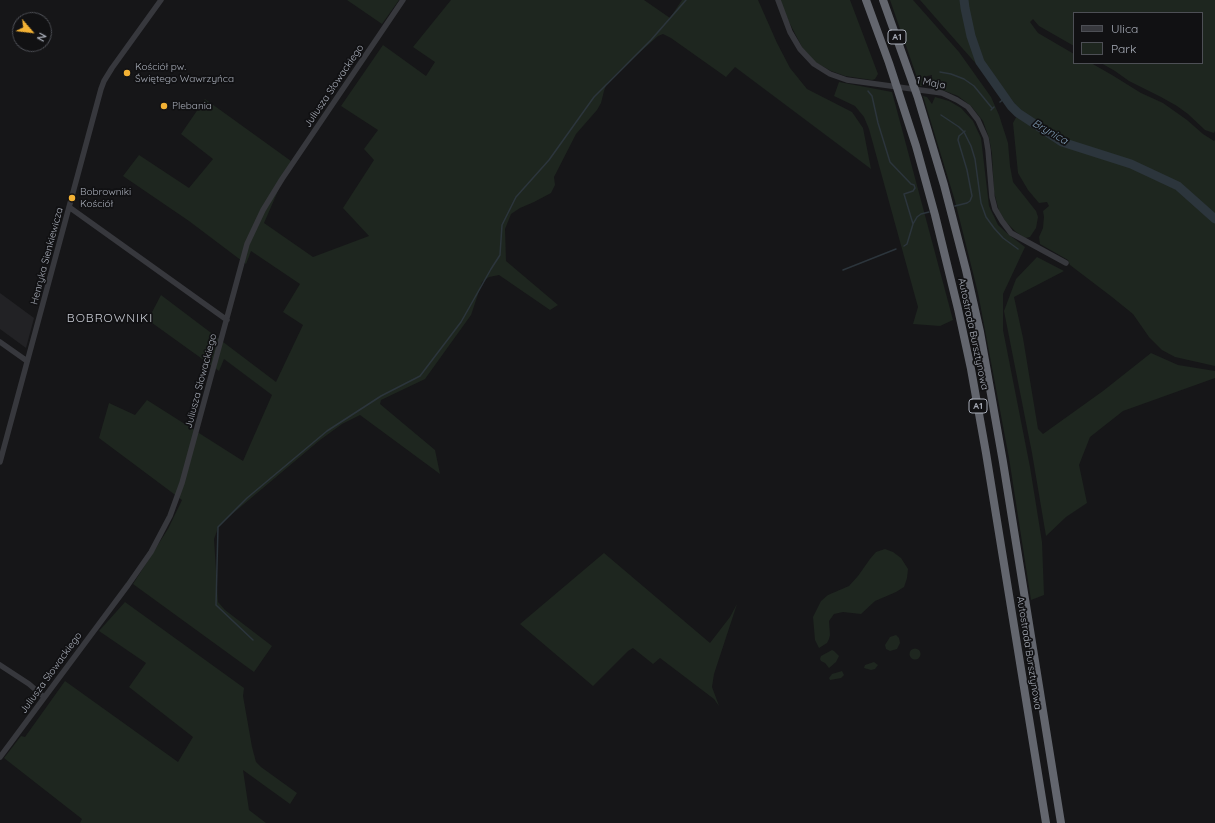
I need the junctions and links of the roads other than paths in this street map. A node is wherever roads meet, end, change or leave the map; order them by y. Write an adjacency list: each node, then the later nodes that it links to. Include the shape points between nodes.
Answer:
1 (161, 0): 6 (street, Henryka Sienkiewicza, via 104,81)
2 (403, 0): 8 (street, Juliusza Słowackiego, via 263,210 247,244)
3 (778, 0): 7 (street, 1 Maja, via 800,49 814,64 830,74 840,78 936,92 960,102 973,112 980,123 987,144 992,197 1002,221 1011,233)
4 (866, 0): 15 (highway, Autostrada Bursztynowa / A1, via 916,146 960,315 986,453)
5 (883, 0): 16 (highway, Autostrada Bursztynowa / A1, via 931,141 969,283 997,425)
6 (69, 207): 8 (street); 10 (street, Henryka Sienkiewicza)
7 (1066, 264)
8 (227, 320): 13 (street, Juliusza Słowackiego, via 182,483 170,516 151,552)
9 (0, 342): 10 (street)
10 (27, 361): 11 (street, Henryka Sienkiewicza)
11 (0, 462)
12 (0, 665): 13 (street)
13 (44, 697): 14 (street, Juliusza Słowackiego)
14 (0, 757)
15 (1046, 823)
16 (1061, 823)

